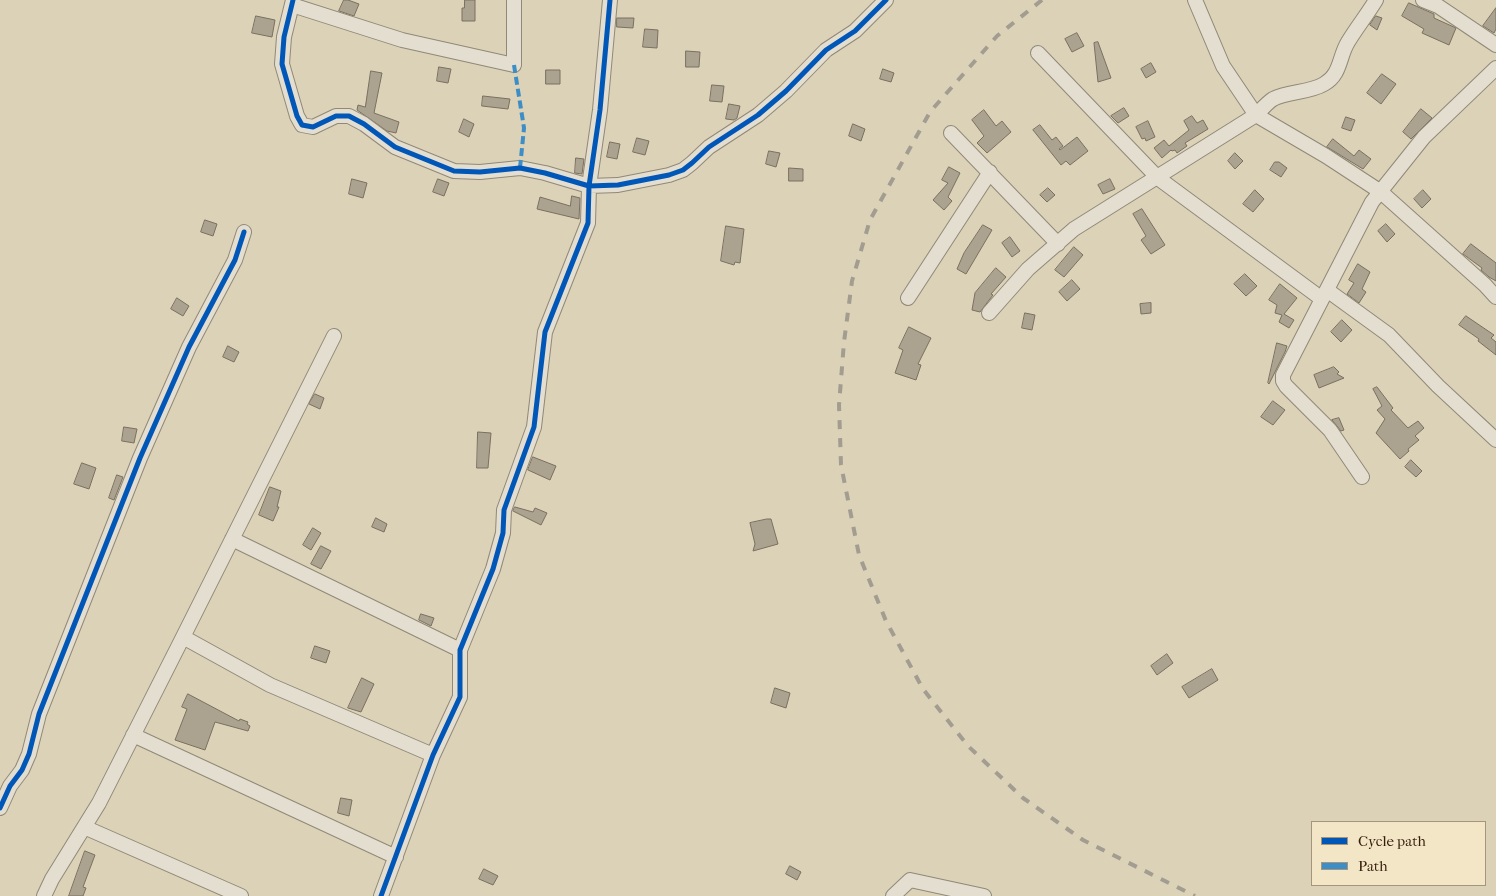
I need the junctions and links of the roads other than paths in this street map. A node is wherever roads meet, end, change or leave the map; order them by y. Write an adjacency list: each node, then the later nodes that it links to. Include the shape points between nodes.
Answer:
1 (514, 0): 7 (street, via 514,65 402,40)
2 (610, 0): 15 (street)
3 (886, 0): 15 (street, via 855,31 826,50 758,115 709,147 683,170 618,185)
4 (1195, 0): 11 (street, via 1223,66)
5 (1376, 0): 11 (street, via 1347,43 1339,69 1326,84 1274,99)
6 (1423, 0): 8 (street, via 1438,6)
7 (292, 3): 15 (street, via 282,64 302,125 313,127 336,116 349,116 395,147 454,171 520,168)
8 (1496, 45)
9 (1038, 53): 14 (street)
10 (1496, 70): 16 (street, via 1424,137)
11 (1256, 115): 14 (street); 16 (street)
12 (950, 133): 13 (street)
13 (990, 172): 18 (street); 21 (street)
14 (1158, 178): 18 (street, via 1074,229); 19 (street)
15 (589, 186): 28 (street, via 588,222 546,332 534,427 504,510 502,534 492,569)
16 (1381, 192): 19 (street, via 1372,202); 20 (street)
17 (244, 232): 31 (street, via 235,260 189,348 140,458 39,714 29,754)
18 (1058, 244): 22 (street, via 1028,269)
19 (1325, 295): 24 (street, via 1388,335); 25 (street, via 1282,375 1283,381 1330,430)
20 (1496, 297)
21 (908, 298)
22 (989, 313)
23 (334, 336): 26 (street)
24 (1496, 440)
25 (1362, 477)
26 (232, 539): 27 (street); 28 (street)
27 (183, 637): 29 (street); 30 (street, via 270,686)
28 (460, 650): 30 (street, via 460,697)
29 (133, 735): 32 (street); 33 (street)
30 (433, 755): 33 (street)
31 (0, 808)
32 (84, 827): 34 (street); 35 (street)
33 (396, 857): 36 (street)
34 (44, 896)
35 (241, 896)
36 (381, 896)
37 (893, 896): 38 (street, via 910,880)
38 (984, 896)

